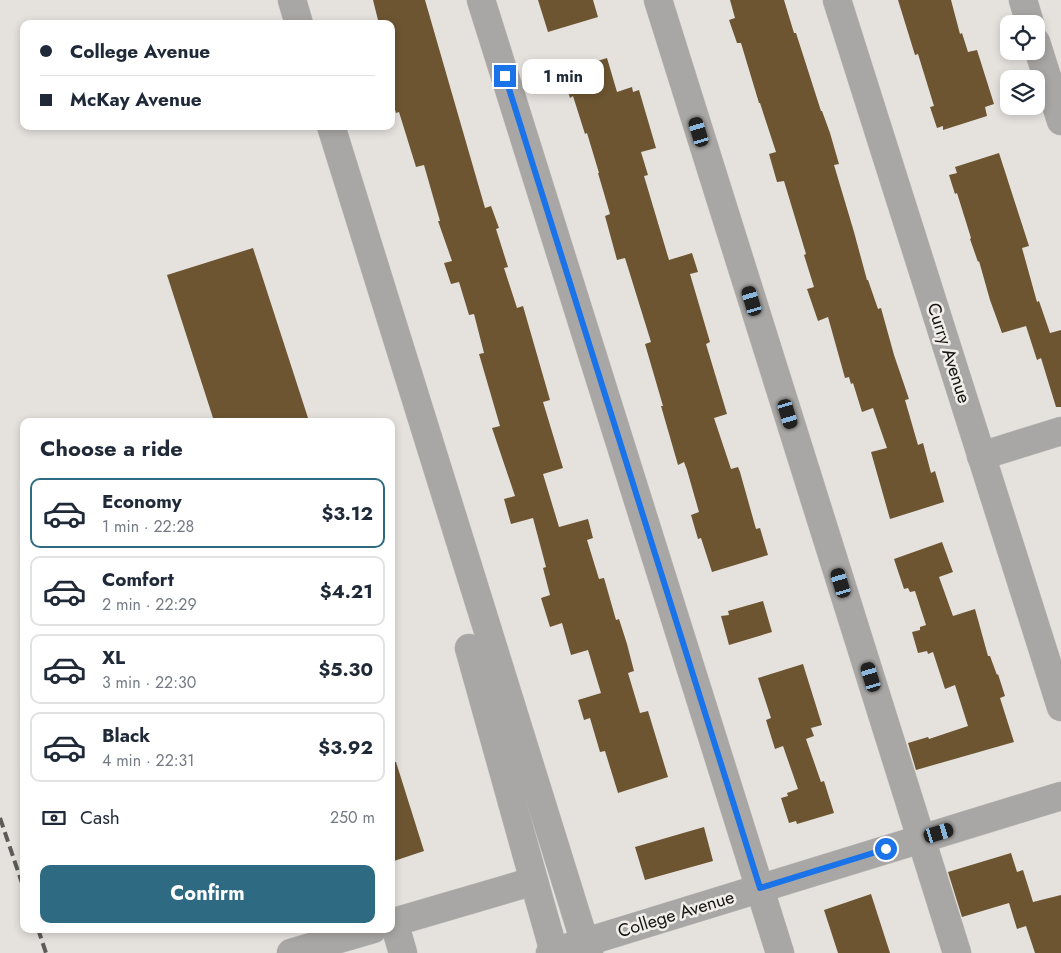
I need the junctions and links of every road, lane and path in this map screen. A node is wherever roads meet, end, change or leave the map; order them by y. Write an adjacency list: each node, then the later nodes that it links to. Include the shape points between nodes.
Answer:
1 (292, 0): 7 (street)
2 (481, 0): 18 (street)
3 (658, 0): 16 (street)
4 (837, 0): 12 (street, Curry Avenue)
5 (1023, 0): 6 (street)
6 (1027, 15)
7 (298, 20)
8 (1042, 60): 9 (street)
9 (1061, 121)
10 (332, 130): 22 (street)
11 (1061, 431): 12 (street)
12 (981, 456): 14 (street, Curry Avenue)
13 (469, 648): 17 (street)
14 (1061, 707)
15 (1061, 796): 16 (street, College Avenue)
16 (921, 838): 18 (street, College Avenue); 27 (street)
17 (534, 881): 19 (street); 23 (street)
18 (760, 888): 22 (street, College Avenue); 26 (street)
19 (395, 922)
20 (359, 933): 24 (street)
21 (391, 933): 25 (street)
22 (587, 948): 23 (street, College Avenue)
23 (552, 952)
24 (291, 953)
25 (403, 953)
26 (780, 953)
27 (957, 953)

